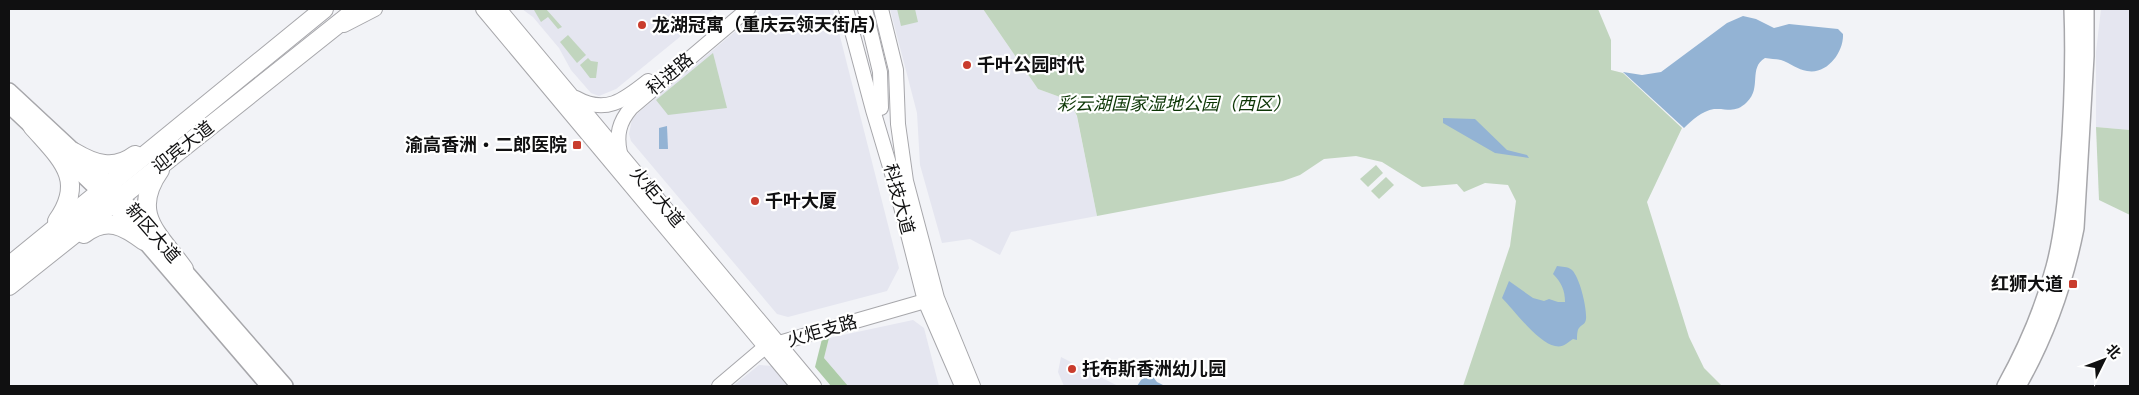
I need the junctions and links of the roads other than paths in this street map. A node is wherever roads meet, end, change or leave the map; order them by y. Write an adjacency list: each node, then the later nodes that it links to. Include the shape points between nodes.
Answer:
1 (324, 9): 24 (highway, 迎宾大道)
2 (349, 9): 16 (highway)
3 (357, 9): 16 (highway, 迎宾大道)
4 (375, 9): 16 (main road)
5 (484, 9): 37 (main road, 火炬大道)
6 (499, 9): 18 (main road, 火炬大道)
7 (735, 9): 19 (main road)
8 (748, 9): 19 (main road, 科进路)
9 (846, 9): 28 (main road, 科技大道)
10 (856, 9): 21 (main road)
11 (865, 9): 21 (main road, via 880,72)
12 (871, 9): 22 (main road)
13 (880, 9): 22 (main road, 科技大道, via 896,70)
14 (2072, 9): 46 (main road, via 2074,59 2068,169 2060,238 2042,308)
15 (2086, 9): 47 (main road, via 2078,208 2072,249 2044,336)
16 (325, 34): 27 (highway, 迎宾大道)
17 (9, 92): 25 (main road, 新区大道)
18 (572, 96): 19 (main road, via 598,106); 26 (main road, 火炬大道)
19 (631, 101): 26 (main road, 科进路, via 618,134)
20 (9, 105): 23 (main road, 新区大道)
21 (881, 108): 28 (main road)
22 (897, 110): 35 (main road, 科技大道, via 903,169)
23 (32, 126): 29 (main road, 新区大道); 30 (highway, via 63,163 70,182 66,207)
24 (170, 135): 25 (highway, via 150,142 119,164 96,163); 29 (highway, 迎宾大道)
25 (74, 152): 29 (main road, 新区大道)
26 (620, 154): 37 (main road, 火炬大道)
27 (166, 161): 29 (highway, 迎宾大道); 33 (highway, via 146,197 147,212)
28 (896, 187): 35 (main road, 科技大道)
29 (111, 193): 30 (highway, 迎宾大道); 31 (main road, 新区大道); 33 (main road, 新区大道); 34 (highway, 迎宾大道)
30 (48, 233): 32 (highway, 迎宾大道)
31 (144, 241): 34 (highway, via 119,225 99,225 29,277); 38 (main road, 新区大道)
32 (9, 266)
33 (184, 270): 39 (main road, 新区大道)
34 (9, 286)
35 (931, 300): 36 (main road, 科技大道); 37 (main road, 火炬支路); 45 (main road, 科技大道)
36 (937, 331): 43 (main road); 44 (main road, 科技大道)
37 (772, 345): 40 (main road, 火炬支路); 41 (main road, 火炬大道); 42 (main road, 火炬大道)
38 (269, 386)
39 (285, 386)
40 (719, 386)
41 (798, 386)
42 (814, 386)
43 (950, 386)
44 (962, 386)
45 (973, 386)
46 (2005, 386)
47 (2018, 386)

